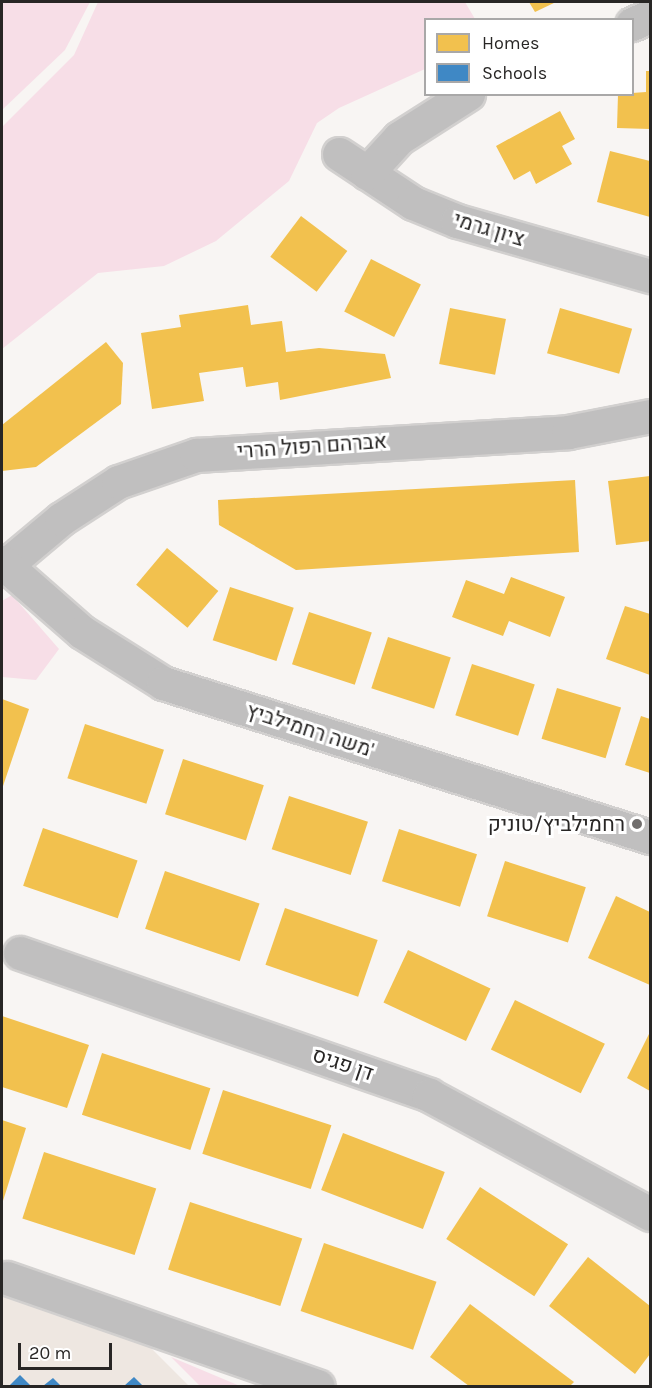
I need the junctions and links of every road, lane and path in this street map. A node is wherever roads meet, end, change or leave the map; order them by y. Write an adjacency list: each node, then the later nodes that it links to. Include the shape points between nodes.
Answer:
1 (651, 16): 2 (street)
2 (634, 24)
3 (464, 96): 5 (street, via 432,113 399,138)
4 (339, 154): 5 (street, ציון גרמי)
5 (367, 173): 6 (street, ציון גרמי, via 413,203 457,221)
6 (651, 276)
7 (651, 416): 8 (street, אברהם רפול הררי, via 568,432 196,455 118,482)
8 (3, 564): 9 (street, משה רחמילביץ', via 82,633 163,683)
9 (651, 837)
10 (20, 953): 11 (street, דן פגיס, via 429,1095)
11 (651, 1214)
12 (7, 1278): 13 (street)
13 (318, 1386)

